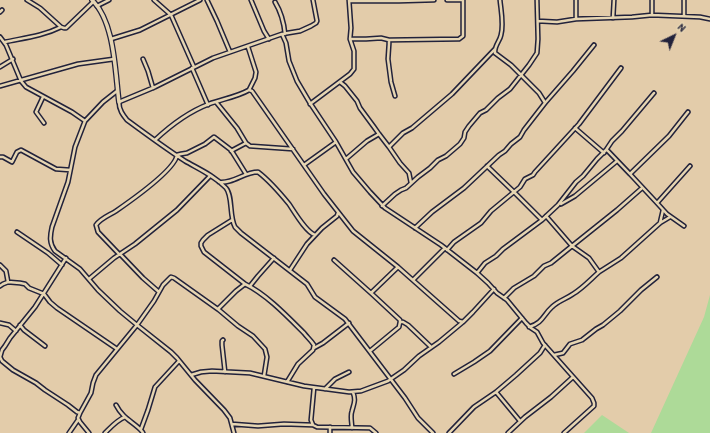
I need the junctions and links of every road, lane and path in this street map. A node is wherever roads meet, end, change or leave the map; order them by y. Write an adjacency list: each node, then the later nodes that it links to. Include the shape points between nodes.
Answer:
1 (27, 0): 30 (street)
2 (109, 0): 22 (street)
3 (154, 0): 23 (street)
4 (200, 0): 23 (street)
5 (207, 0): 41 (street)
6 (251, 0): 34 (street)
7 (313, 0): 31 (street, via 316,23 300,31)
8 (349, 0): 20 (street); 35 (street)
9 (425, 0): 10 (street); 20 (street)
10 (434, 0)
11 (447, 0): 12 (street)
12 (463, 0): 36 (street, via 463,36 459,40)
13 (500, 0): 40 (street, via 502,31)
14 (537, 0): 29 (street)
15 (576, 0): 27 (street)
16 (614, 0): 26 (street)
17 (652, 0): 24 (street)
18 (684, 0): 25 (street)
19 (93, 1): 22 (street); 30 (street, via 68,27)
20 (387, 1)
21 (275, 2): 31 (street, via 284,24)
22 (98, 6): 33 (street)
23 (171, 15): 33 (street, via 140,30); 46 (street)
24 (652, 15): 25 (street); 26 (street)
25 (684, 16): 28 (street)
26 (614, 18): 27 (street)
27 (576, 19): 29 (street)
28 (710, 19)
29 (538, 21): 48 (street, via 537,53)
30 (62, 27): 37 (street, via 53,32)
31 (283, 34): 34 (street); 61 (street, via 296,81)
32 (0, 37): 37 (street)
33 (111, 39): 43 (street)
34 (268, 39): 39 (street)
35 (350, 39): 36 (street); 50 (street, via 354,51 354,69)
36 (389, 40): 56 (street, via 388,59)
37 (5, 42): 42 (street)
38 (594, 45): 60 (street)
39 (248, 47): 41 (street); 53 (street, via 256,72)
40 (495, 49): 48 (street, via 495,53); 71 (street, via 452,94)
41 (230, 52): 46 (street)
42 (13, 59): 45 (street); 49 (street)
43 (114, 59): 49 (street, via 78,64); 54 (street)
44 (143, 59): 52 (street)
45 (0, 67)
46 (193, 68): 52 (street); 62 (street)
47 (622, 68): 66 (street)
48 (521, 75): 60 (street); 88 (street, via 510,89 480,113 465,132 460,144)
49 (21, 81): 51 (street); 57 (street)
50 (340, 82): 61 (street); 67 (street, via 357,101)
51 (0, 86)
52 (153, 88): 58 (street)
53 (250, 90): 59 (street); 72 (street)
54 (117, 91): 58 (street); 64 (street, via 102,102)
55 (654, 93): 73 (street)
56 (395, 96)
57 (43, 97): 64 (street); 65 (street, via 36,112)
58 (119, 102): 68 (street, via 127,120)
59 (216, 102): 62 (street); 70 (street)
60 (545, 103): 81 (street, via 520,138)
61 (310, 104): 69 (street)
62 (208, 105): 68 (street, via 185,115)
63 (688, 112): 85 (street, via 669,136)
64 (85, 121): 83 (street, via 75,146)
65 (44, 123)
66 (575, 128): 75 (street); 90 (street)
67 (379, 134): 71 (street); 78 (street)
68 (155, 140): 76 (street)
69 (336, 142): 78 (street); 80 (street)
70 (246, 143): 72 (street, via 250,146); 74 (street)
71 (389, 147): 88 (street, via 409,173)
72 (293, 148): 80 (street)
73 (606, 150): 75 (street); 79 (street)
74 (231, 151): 76 (street, via 214,137 187,153); 84 (street)
75 (604, 153): 92 (street)
76 (177, 155): 86 (street); 109 (street, via 175,162 152,184 96,225 98,232)
77 (0, 157): 83 (street, via 12,162 21,150 56,169)
78 (346, 159): 93 (street, via 353,172)
79 (618, 161): 85 (street); 92 (street, via 575,196)
80 (304, 165): 95 (street)
81 (487, 166): 90 (street); 102 (street)
82 (690, 166): 91 (street)
83 (70, 170): 106 (street, via 50,234)
84 (246, 174): 87 (street); 104 (street, via 260,173 285,199 310,233)
85 (630, 174): 89 (street)
86 (210, 176): 87 (street); 109 (street, via 177,210)
87 (224, 184): 98 (street, via 228,191)
88 (411, 184): 93 (street)
89 (642, 188): 91 (street); 105 (street)
90 (514, 192): 99 (street); 107 (street, via 481,223)
91 (657, 203): 94 (street)
92 (558, 205): 96 (street)
93 (382, 206): 102 (street)
94 (663, 210): 97 (street); 100 (street)
95 (339, 215): 104 (street); 116 (street, via 356,234)
96 (546, 216): 99 (street); 105 (street)
97 (670, 217): 100 (street); 101 (street)
98 (232, 220): 112 (street, via 241,233); 124 (street, via 206,237 201,246 210,258)
99 (542, 220): 119 (street)
100 (660, 223): 118 (street, via 621,258)
101 (684, 226)
102 (415, 228): 107 (street)
103 (18, 232): 108 (street)
104 (315, 235): 117 (street)
105 (572, 246): 118 (street, via 589,258); 131 (street)
106 (52, 247): 108 (street); 110 (street); 111 (street)
107 (446, 249): 119 (street); 122 (street)
108 (46, 252): 110 (street)
109 (120, 254): 121 (street); 128 (street)
110 (52, 256): 115 (street)
111 (66, 258): 115 (street); 121 (street)
112 (274, 258): 117 (street); 126 (street)
113 (334, 260): 129 (street)
114 (0, 265): 123 (street, via 6,271)
115 (62, 265): 130 (street)
116 (398, 267): 122 (street); 129 (street)
117 (290, 270): 137 (street, via 307,284 315,297 345,318)
118 (599, 272): 140 (street, via 573,294 553,306 536,325)
119 (476, 273): 127 (street)
120 (657, 277): 150 (street, via 603,325 582,340 570,344 562,353)
121 (89, 279): 138 (street)
122 (413, 280): 136 (street)
123 (8, 282): 125 (street); 130 (street, via 25,284)
124 (245, 284): 126 (street); 132 (street)
125 (0, 286)
126 (250, 286): 146 (street, via 279,308 312,342)
127 (494, 289): 131 (street); 136 (street, via 463,322)
128 (159, 292): 132 (street, via 172,277); 138 (street)
129 (371, 293): 134 (street)
130 (44, 294): 139 (street); 148 (street, via 57,308)
131 (504, 298): 133 (street)
132 (218, 310): 156 (street, via 253,336 265,349)
133 (522, 318): 140 (street); 154 (street, via 490,351)
134 (400, 322): 145 (street, via 408,325); 149 (street, via 399,327)
135 (0, 323): 141 (street, via 9,325)
136 (459, 323): 145 (street)
137 (349, 324): 146 (street); 149 (street)
138 (137, 325): 148 (street); 151 (street)
139 (20, 326): 141 (street); 144 (street)
140 (529, 327): 143 (street, via 537,332)
141 (16, 331): 147 (street)
142 (223, 340): 152 (street)
143 (545, 345): 150 (street); 163 (street, via 540,353)
144 (45, 346)
145 (431, 347): 158 (street)
146 (314, 348): 159 (street, via 298,364)
147 (1, 349): 165 (street, via 1,359 13,370 36,383)
148 (117, 349): 165 (street, via 96,375 91,393)
149 (370, 352): 158 (street)
150 (554, 355): 157 (street)
151 (179, 361): 155 (street); 173 (street, via 155,387)
152 (225, 372): 155 (street, via 201,372); 156 (street)
153 (349, 372): 161 (street, via 335,379)
154 (454, 374)
155 (191, 375): 169 (street, via 224,410)
156 (264, 376): 159 (street)
157 (573, 377): 168 (street); 184 (street, via 594,402 594,406)
158 (390, 379): 162 (street); 181 (street, via 418,418)
159 (287, 382): 160 (street)
160 (314, 388): 161 (street); 170 (street, via 311,420)
161 (324, 389): 162 (street)
162 (353, 392): 172 (street)
163 (496, 392): 168 (street); 182 (street, via 474,407)
164 (116, 405): 166 (street)
165 (78, 414): 167 (street)
166 (125, 417): 173 (street); 176 (street)
167 (78, 420): 174 (street); 175 (street)
168 (520, 421): 183 (street)
169 (232, 424): 170 (street); 178 (street)
170 (313, 425): 171 (street)
171 (330, 427): 172 (street); 179 (street)
172 (352, 428): 180 (street, via 370,428)
173 (141, 429): 177 (street)
174 (69, 433)
175 (89, 433)
176 (105, 433)
177 (143, 433)
178 (234, 433)
179 (330, 433)
180 (376, 433)
181 (433, 433)
182 (449, 433)
183 (508, 433)
184 (564, 433)

